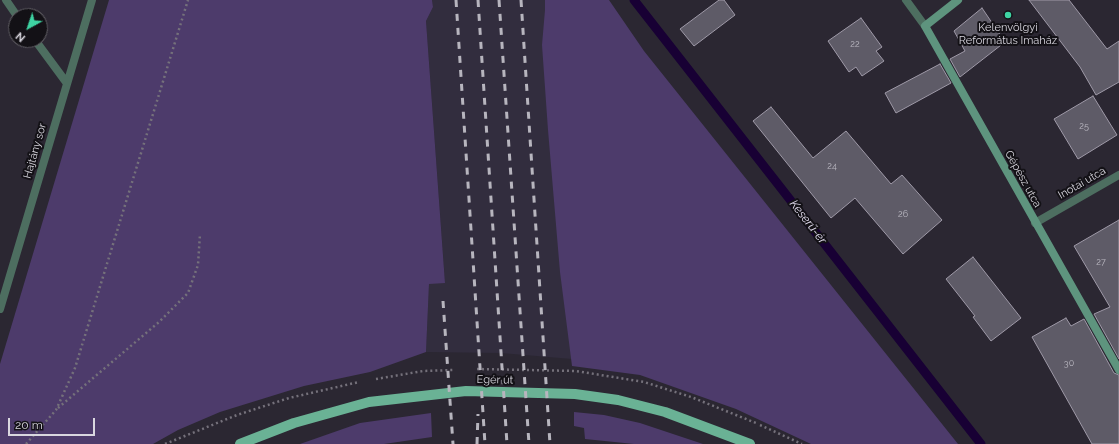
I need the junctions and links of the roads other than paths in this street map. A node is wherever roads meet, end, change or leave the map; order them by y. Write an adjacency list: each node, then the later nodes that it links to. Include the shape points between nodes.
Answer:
1 (92, 0): 6 (street, Hajtány sor)
2 (906, 0): 4 (street, Gépész utca)
3 (958, 0): 4 (street)
4 (925, 26): 8 (street, Gépész utca)
5 (41, 48): 6 (street)
6 (66, 82): 9 (street, Hajtány sor)
7 (1119, 175): 8 (street, Inotai utca)
8 (1035, 223): 10 (street, Gépész utca)
9 (0, 309)
10 (1119, 370)
11 (240, 444): 12 (main road, Egér út, via 294,423 369,402 466,391 575,394 618,400 666,412)
12 (750, 444)

